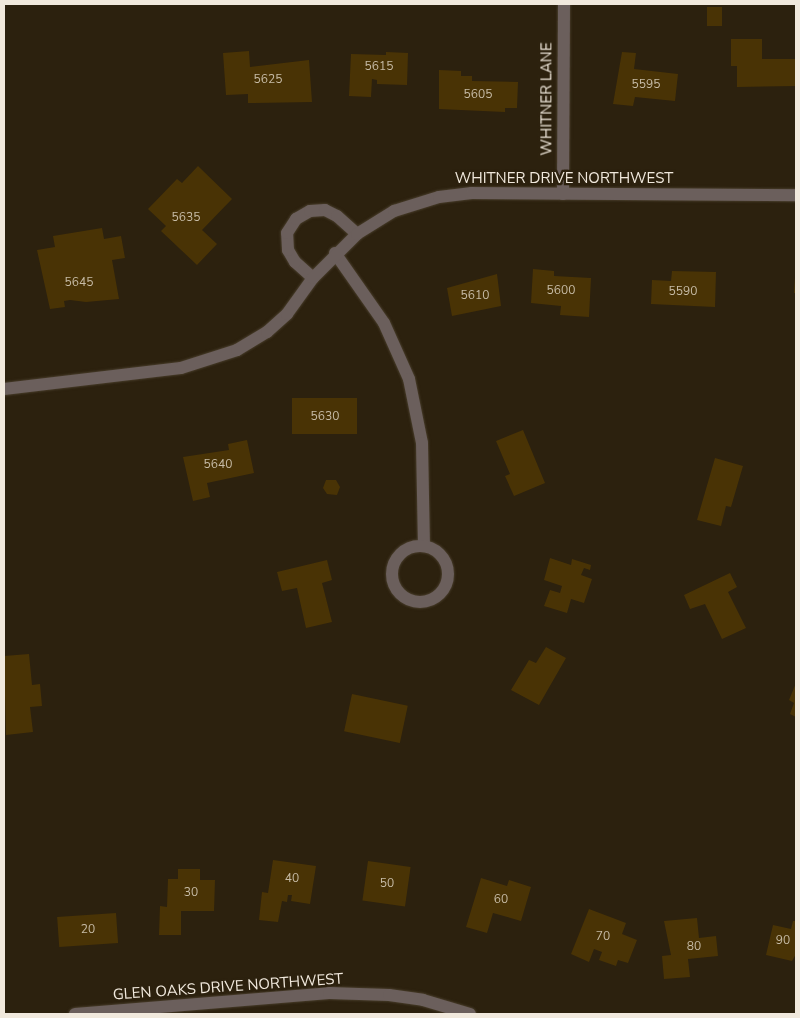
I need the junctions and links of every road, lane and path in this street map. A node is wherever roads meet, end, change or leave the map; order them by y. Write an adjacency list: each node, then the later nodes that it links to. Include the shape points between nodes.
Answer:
1 (564, 4): 2 (street, WHITNER LANE)
2 (563, 194): 3 (street, WHITNER DRIVE NORTHWEST); 4 (street, WHITNER DRIVE NORTHWEST, via 472,193 439,197 394,211)
3 (796, 196)
4 (357, 234): 5 (street, WHITNER DRIVE NORTHWEST); 6 (street, via 325,210 310,210 296,218 287,233 288,250 295,262)
5 (335, 252): 6 (street, WHITNER DRIVE NORTHWEST); 8 (street, via 384,323 409,379 422,443)
6 (313, 278): 7 (street, WHITNER DRIVE NORTHWEST, via 287,314 266,332 238,350 203,364)
7 (4, 389)
8 (424, 546): 8 (street, via 440,554 445,561 448,579 439,595 423,602 413,601 398,591 393,573 399,556 406,550)
9 (174, 1011): 10 (street, GLEN OAKS DRIVE NORTHWEST); 11 (street, GLEN OAKS DRIVE NORTHWEST, via 338,994 414,999)
10 (76, 1014)
11 (470, 1014)

